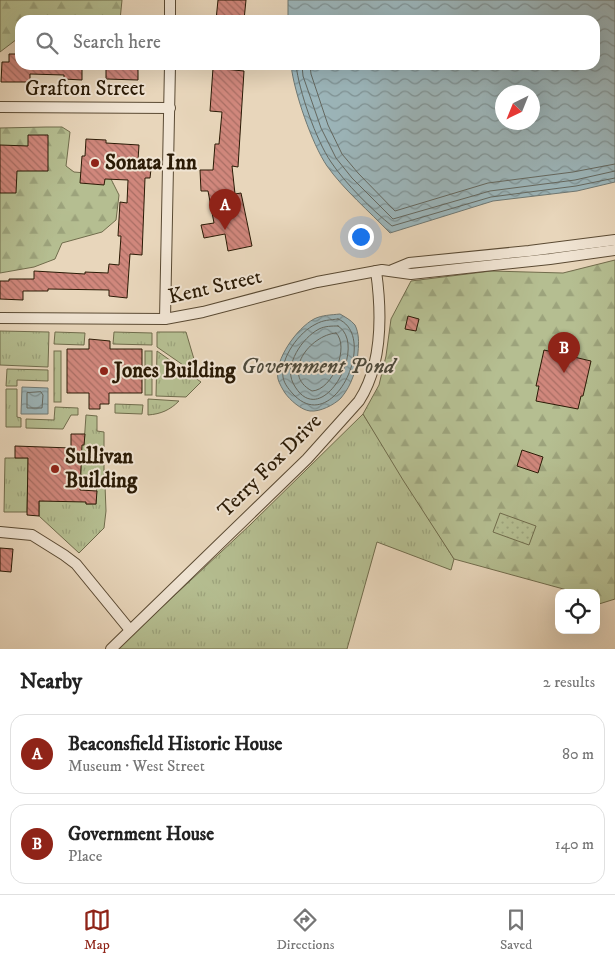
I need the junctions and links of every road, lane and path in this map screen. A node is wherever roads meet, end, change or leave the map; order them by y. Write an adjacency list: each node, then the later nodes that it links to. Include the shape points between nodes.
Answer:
1 (170, 0): 2 (street)
2 (170, 15)
3 (170, 70): 5 (street)
4 (0, 107): 5 (street, Grafton Street)
5 (170, 108): 11 (street)
6 (615, 240): 8 (street, via 409,263)
7 (615, 250): 8 (street, via 411,274)
8 (392, 270): 9 (street, Kent Street)
9 (376, 272): 11 (street, Kent Street, via 317,282 203,312); 13 (street, Terry Fox Drive, via 380,302 376,363 359,401 307,458)
10 (0, 318): 11 (street, Kent Street)
11 (165, 318)
12 (0, 532): 13 (street, via 32,535 64,554 76,564)
13 (130, 630): 14 (street, Terry Fox Drive)
14 (111, 649)

